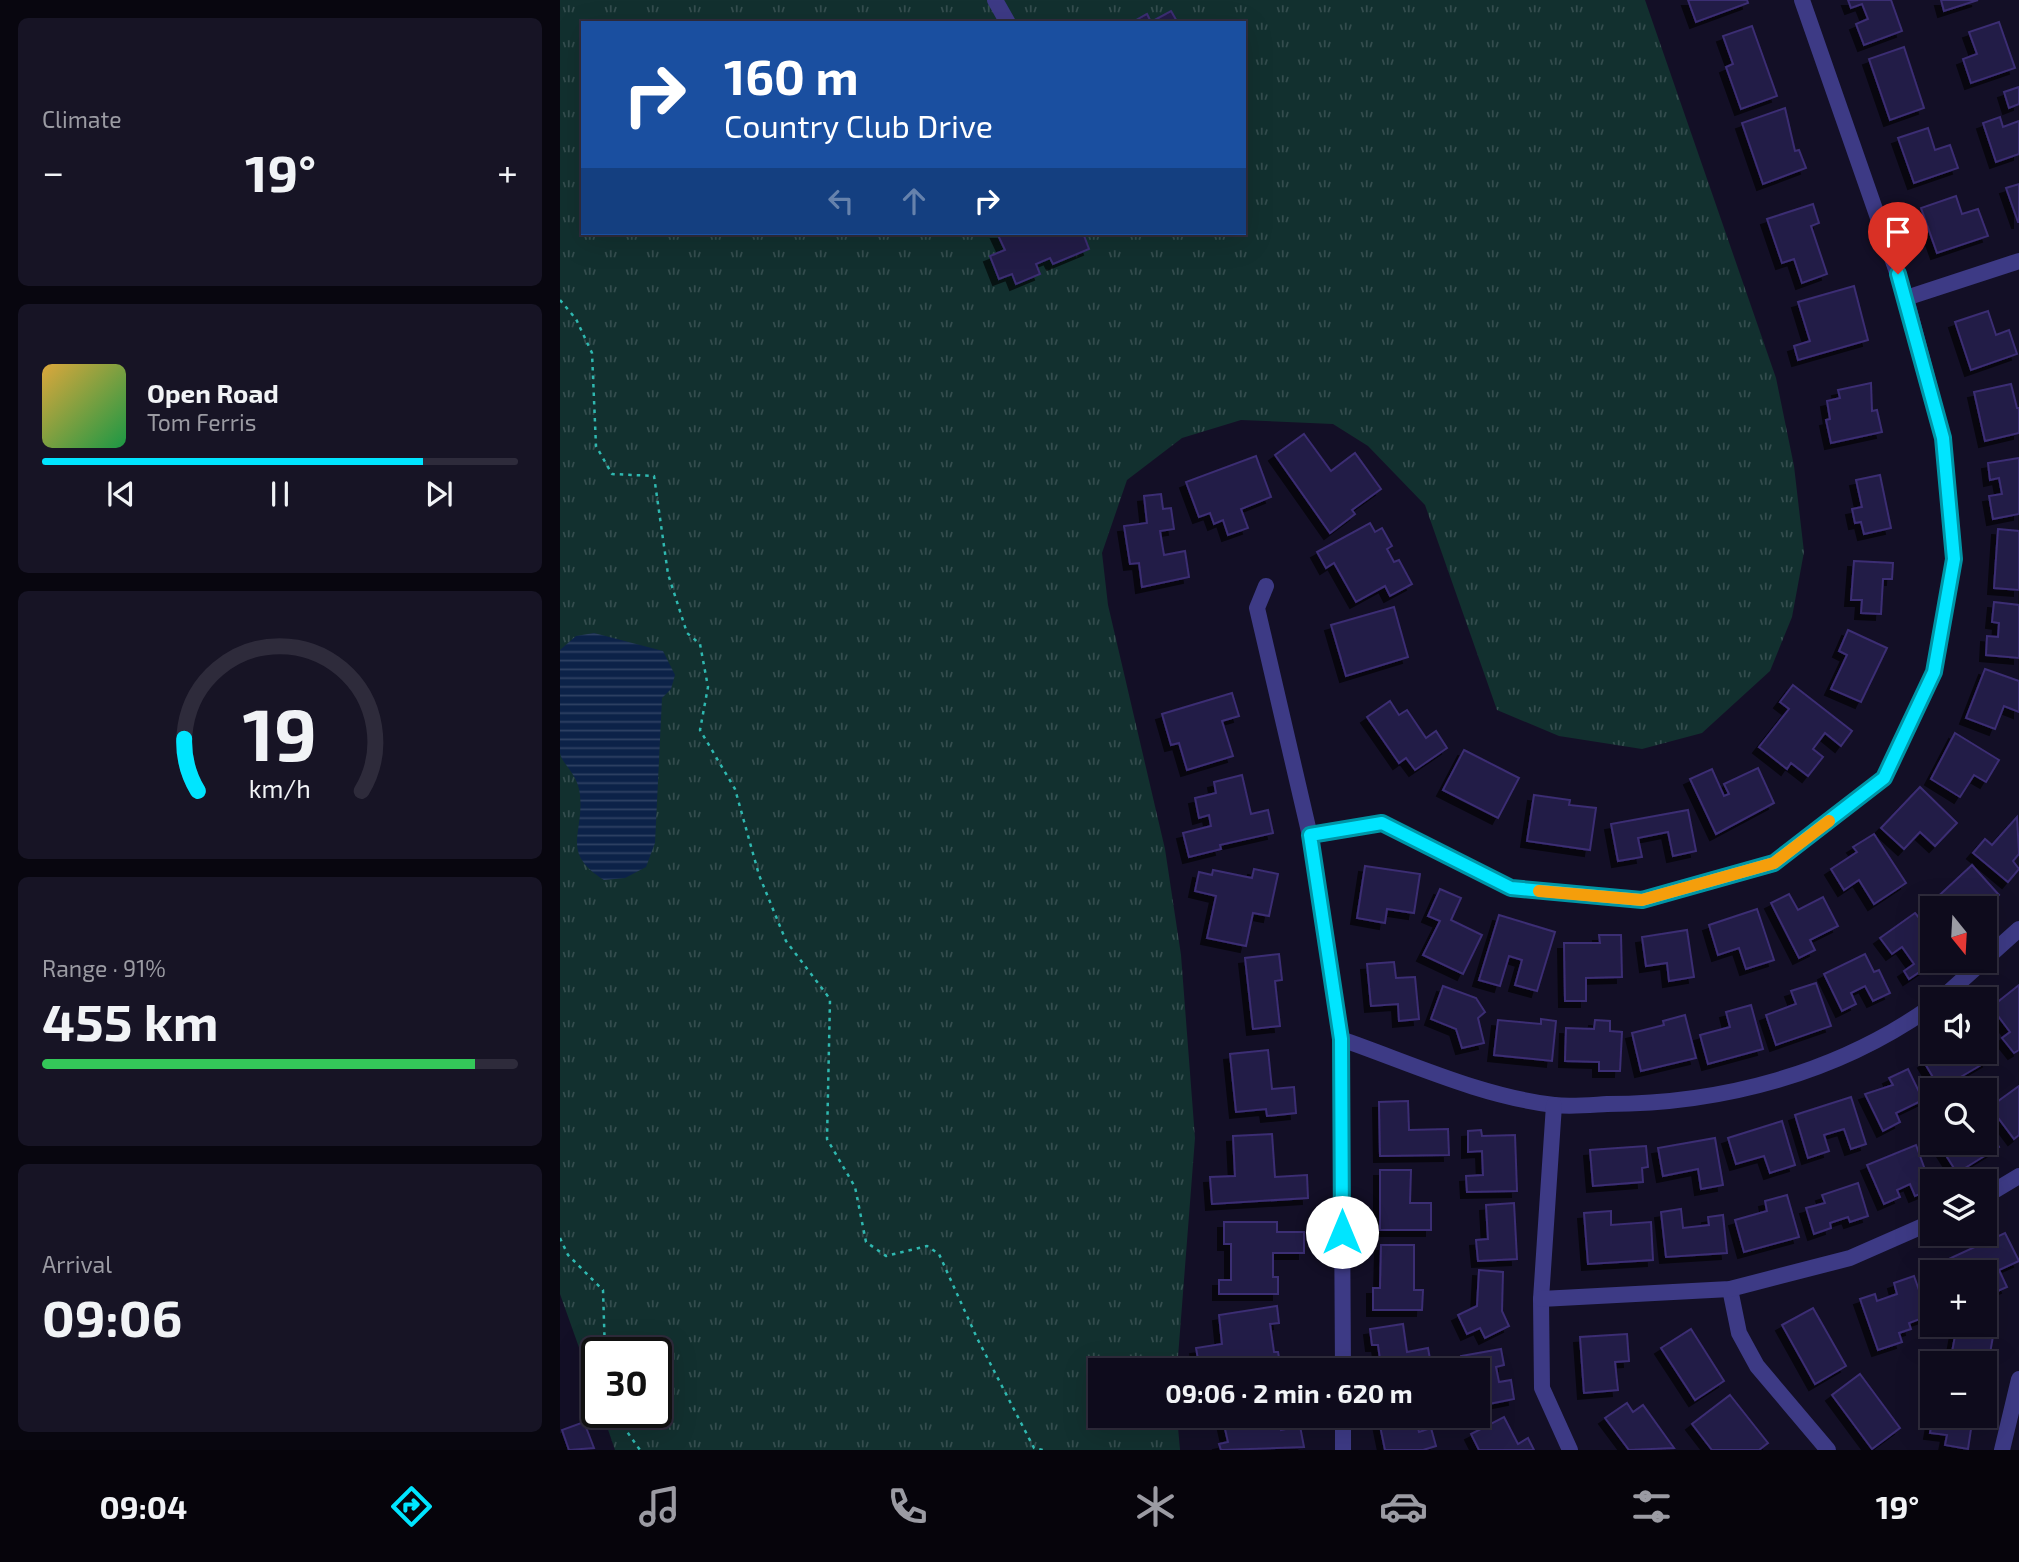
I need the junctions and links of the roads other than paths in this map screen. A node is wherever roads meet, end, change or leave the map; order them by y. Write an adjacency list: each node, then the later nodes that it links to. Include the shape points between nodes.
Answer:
1 (995, 0): 3 (street)
2 (1802, 0): 5 (street)
3 (1007, 21)
4 (2019, 261): 5 (street)
5 (1906, 298): 7 (street, via 1943,438 1954,559 1934,672 1884,778 1774,863 1642,900 1511,888 1382,823)
6 (1266, 586): 7 (street, via 1257,608)
7 (1310, 835): 11 (street)
8 (2019, 929): 9 (street)
9 (1954, 987)
10 (1920, 1014): 12 (street, via 1892,1034 1810,1069 1735,1093 1639,1104)
11 (1341, 1039): 12 (street, via 1467,1085); 18 (street)
12 (1554, 1105): 17 (street)
13 (2019, 1176): 14 (street)
14 (1997, 1189)
15 (1920, 1227): 16 (street, via 1850,1258)
16 (1730, 1289): 17 (street); 23 (street, via 1739,1332 1758,1366)
17 (1541, 1299): 22 (street, via 1542,1388)
18 (1343, 1358)
19 (2019, 1379): 24 (street)
20 (1343, 1428): 21 (street)
21 (1343, 1450)
22 (1570, 1450)
23 (1828, 1450)
24 (2002, 1450)

